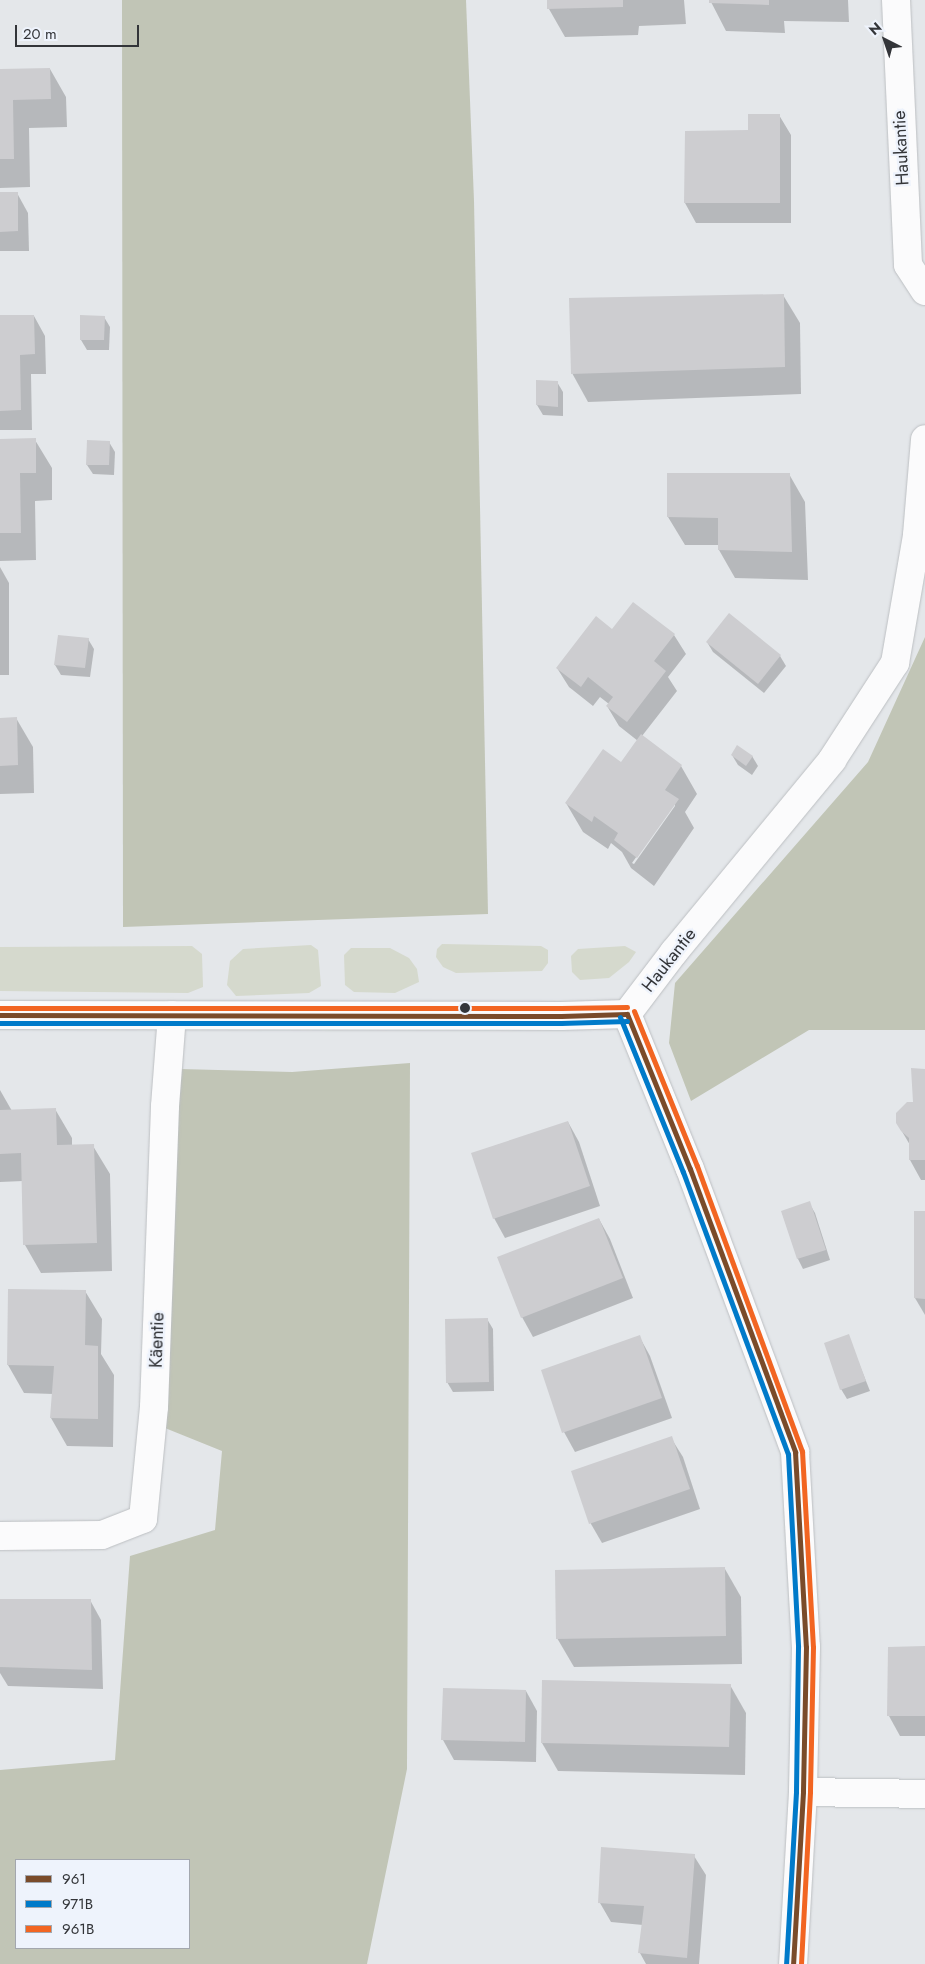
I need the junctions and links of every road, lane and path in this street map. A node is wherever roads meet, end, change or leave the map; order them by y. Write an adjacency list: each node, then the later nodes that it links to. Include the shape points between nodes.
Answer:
1 (896, 0): 2 (street, Haukantie, via 908,265)
2 (925, 291)
3 (925, 439): 4 (street, Haukantie, via 916,535 895,663 832,760)
4 (627, 1014): 6 (street); 8 (street, via 690,1169 795,1452 806,1647)
5 (0, 1015): 6 (street)
6 (172, 1015): 7 (street, Käentie, via 165,1106 154,1407 143,1518 102,1535)
7 (0, 1536)
8 (803, 1792): 9 (street); 10 (street)
9 (925, 1794)
10 (793, 1964)

